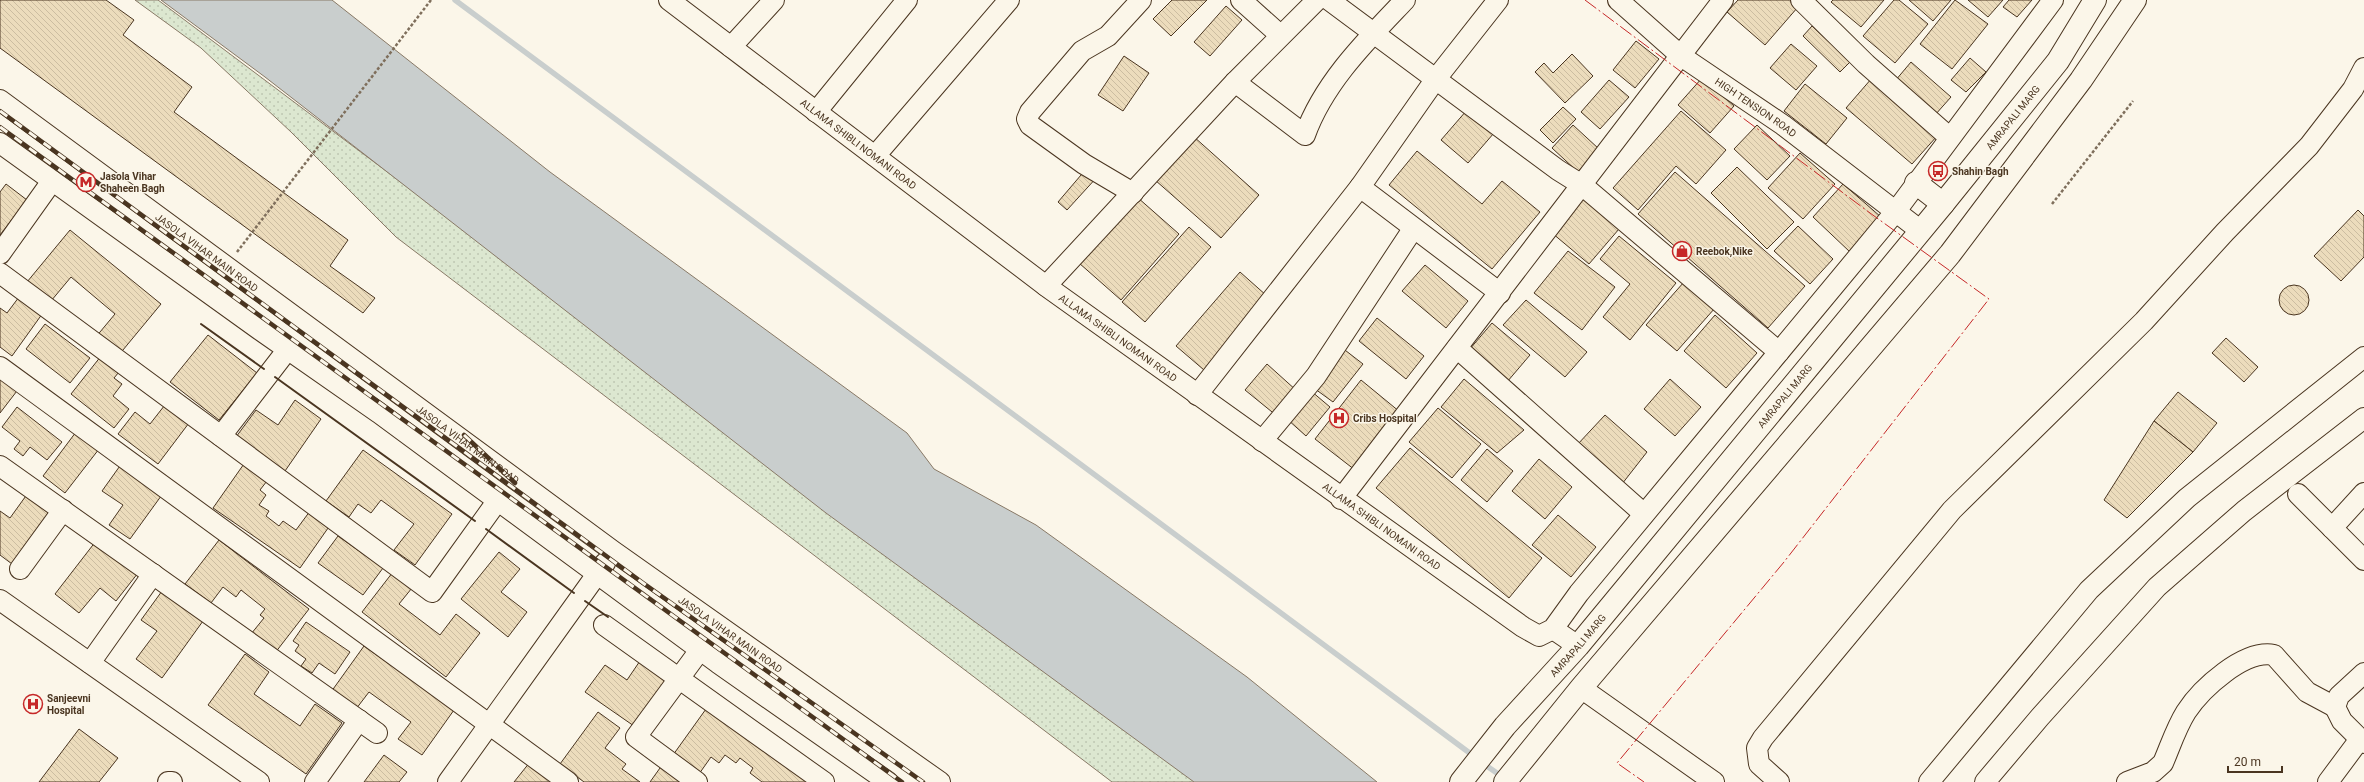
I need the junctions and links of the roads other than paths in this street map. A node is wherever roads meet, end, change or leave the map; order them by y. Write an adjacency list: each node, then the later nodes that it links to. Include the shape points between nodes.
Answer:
1 (669, 0): 19 (street, ALLAMA SHIBLI NOMANI ROAD)
2 (774, 0): 19 (street)
3 (907, 0): 25 (street)
4 (1009, 0): 28 (street)
5 (1142, 0): 33 (street, via 1108,36 1082,51 1030,112 1027,119 1030,125 1075,158)
6 (1241, 0): 18 (street)
7 (1317, 0): 18 (street)
8 (1330, 0): 17 (street)
9 (1405, 0): 17 (street)
10 (1498, 0): 22 (street)
11 (1618, 0): 20 (street, HIGH TENSION ROAD)
12 (1723, 0): 20 (street)
13 (1801, 0): 26 (street, via 1866,64)
14 (2053, 0): 26 (street)
15 (2095, 0): 35 (main road, AMRAPALI MARG, via 2058,61)
16 (2135, 0): 76 (main road, via 2081,80 1950,254)
17 (1374, 32): 22 (street); 23 (street, via 1326,91 1314,109 1304,135)
18 (1280, 35): 23 (street)
19 (730, 47): 25 (street, ALLAMA SHIBLI NOMANI ROAD)
20 (1681, 56): 31 (street); 36 (street, HIGH TENSION ROAD, via 1783,125)
21 (2364, 68): 95 (street, via 2335,114 2309,146 2225,232 2144,321 1952,510 1763,738 1757,748 1759,764)
22 (1435, 80): 31 (street); 32 (street)
23 (1235, 82): 33 (street)
24 (0, 100): 34 (street, JASOLA VIHAR MAIN ROAD)
25 (816, 112): 28 (street, ALLAMA SHIBLI NOMANI ROAD)
26 (1949, 137): 30 (street)
27 (0, 144): 29 (street)
28 (875, 156): 42 (street, ALLAMA SHIBLI NOMANI ROAD)
29 (52, 181): 38 (street); 40 (street)
30 (1916, 183): 35 (main road); 36 (street)
31 (1582, 185): 43 (street); 48 (street)
32 (1360, 186): 37 (street); 51 (street)
33 (1133, 193): 42 (street)
34 (138, 203): 38 (street); 44 (street, JASOLA VIHAR MAIN ROAD)
35 (1943, 204): 39 (main road, AMRAPALI MARG)
36 (1896, 211): 39 (street, HIGH TENSION ROAD); 48 (street)
37 (1413, 229): 43 (street); 54 (street, via 1316,376)
38 (119, 230): 45 (street)
39 (1921, 231): 71 (main road, AMRAPALI MARG)
40 (0, 254)
41 (0, 273): 53 (street)
42 (1046, 286): 51 (street, ALLAMA SHIBLI NOMANI ROAD)
43 (1500, 293): 46 (street)
44 (278, 304): 45 (street); 63 (street, JASOLA VIHAR MAIN ROAD)
45 (260, 330): 47 (street)
46 (1457, 348): 58 (street); 61 (street)
47 (288, 350): 53 (street); 59 (street, via 380,412)
48 (1779, 352): 61 (street)
49 (2364, 357): 96 (street, via 2187,498 2089,590)
50 (0, 367): 79 (street)
51 (1197, 395): 54 (street, ALLAMA SHIBLI NOMANI ROAD)
52 (2364, 418): 97 (street, via 2244,511 2157,587 2040,716)
53 (221, 436): 59 (street, via 432,592)
54 (1262, 441): 58 (street, ALLAMA SHIBLI NOMANI ROAD)
55 (0, 466): 60 (street)
56 (2364, 493): 62 (street)
57 (2298, 494): 62 (street)
58 (1341, 499): 70 (street, ALLAMA SHIBLI NOMANI ROAD, via 1523,627 1538,636)
59 (498, 500): 67 (street)
60 (63, 510): 65 (street); 66 (street)
61 (1644, 514): 70 (street)
62 (2332, 528): 64 (street)
63 (613, 551): 67 (street); 91 (street, JASOLA VIHAR MAIN ROAD)
64 (2364, 560)
65 (20, 569)
66 (153, 574): 73 (street); 78 (street)
67 (597, 574): 72 (street); 79 (street)
68 (0, 600): 73 (street)
69 (604, 625): 75 (street)
70 (1553, 629): 71 (street)
71 (1578, 646): 92 (main road, AMRAPALI MARG, via 1505,726)
72 (700, 650): 75 (street); 90 (street)
73 (90, 663): 85 (street)
74 (2364, 672): 77 (street, via 2338,696)
75 (680, 678): 82 (street); 89 (street, via 636,736)
76 (1581, 688): 93 (main road); 94 (street)
77 (2335, 707): 81 (street, via 2342,720); 98 (street, via 2308,692 2274,655 2253,656 2221,676 2197,698 2185,713 2159,768)
78 (359, 720): 80 (street); 86 (street)
79 (489, 724): 87 (street); 88 (street)
80 (377, 733)
81 (2362, 741): 99 (street)
82 (819, 780)
83 (168, 782): 84 (street)
84 (172, 782)
85 (259, 782)
86 (315, 782)
87 (448, 782)
88 (568, 782)
89 (697, 782)
90 (888, 782)
91 (940, 782)
92 (1461, 782)
93 (1505, 782)
94 (1714, 782)
95 (1779, 782)
96 (1929, 782)
97 (1985, 782)
98 (2127, 782)
99 (2328, 782)

